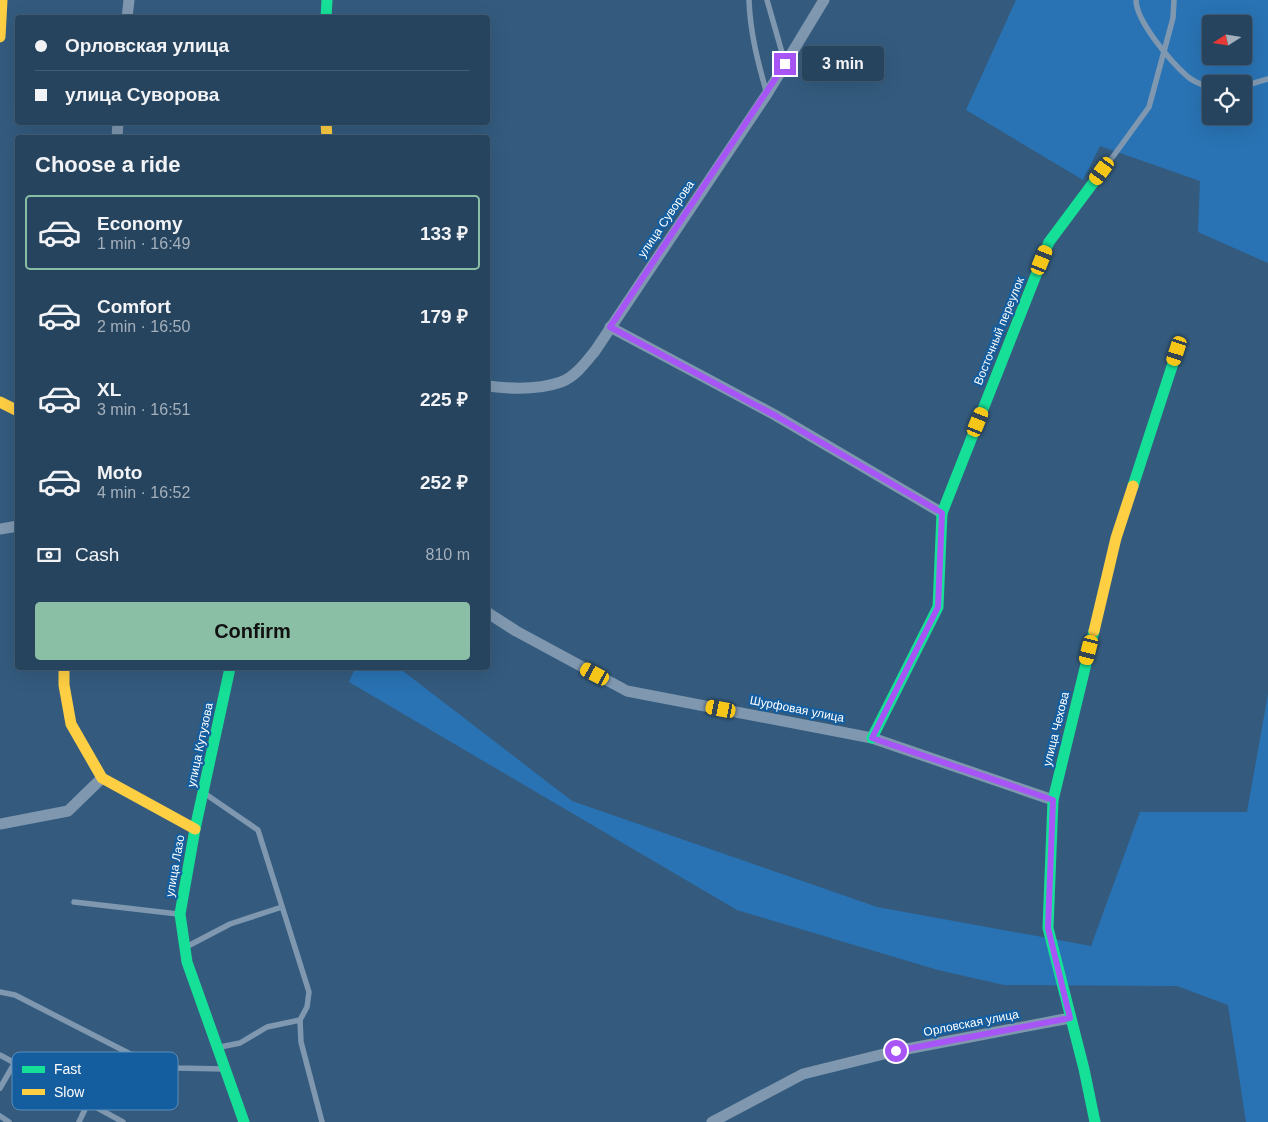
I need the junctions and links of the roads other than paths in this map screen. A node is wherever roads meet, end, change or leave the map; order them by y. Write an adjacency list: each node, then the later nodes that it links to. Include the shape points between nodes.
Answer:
1 (2, 0): 11 (street)
2 (129, 0): 9 (street)
3 (326, 0): 10 (street)
4 (750, 0): 17 (lane, via 756,57)
5 (767, 0): 13 (lane)
6 (824, 0): 13 (street, улица Суворова)
7 (1136, 0): 12 (lane, via 1140,17)
8 (1174, 0): 12 (lane)
9 (127, 15)
10 (326, 15)
11 (0, 37)
12 (1165, 52): 15 (lane, via 1188,78); 18 (lane, via 1149,107)
13 (785, 64): 17 (street, улица Суворова)
14 (1268, 79): 16 (lane)
15 (1202, 84)
16 (1252, 84)
17 (767, 94): 19 (street, улица Суворова)
18 (1102, 171): 24 (street, Восточный переулок, via 1049,242)
19 (610, 327): 21 (street, улица Суворова, via 580,368 562,382 516,390); 24 (street, via 776,416)
20 (1177, 351): 33 (street, улица Чехова, via 1116,538)
21 (490, 386)
22 (0, 402): 23 (street)
23 (15, 410)
24 (942, 513): 30 (street, Восточный переулок, via 938,607)
25 (15, 527): 26 (street)
26 (0, 530)
27 (490, 614): 30 (street, Шурфовая улица, via 627,691)
28 (64, 670): 31 (street, via 71,724)
29 (230, 670): 32 (street, улица Кутузова)
30 (872, 738): 33 (street, Шурфовая улица)
31 (102, 778): 34 (street, via 68,810); 35 (street, улица Лазо)
32 (204, 793): 35 (street, улица Кутузова); 37 (lane, via 258,830)
33 (1053, 800): 41 (street, улица Чехова, via 1048,928)
34 (0, 824)
35 (195, 829): 38 (street, улица Лазо)
36 (74, 902): 38 (lane)
37 (282, 907): 39 (lane, via 230,924); 42 (lane, via 309,992 307,1007)
38 (180, 914): 39 (street, улица Лазо)
39 (184, 948): 43 (street, улица Лазо)
40 (0, 992): 44 (lane, via 15,995)
41 (1070, 1018): 59 (street, Орловская улица, via 896,1051 803,1074); 60 (street, улица Чехова)
42 (300, 1020): 43 (lane, via 267,1027 240,1043); 58 (lane, via 301,1042)
43 (218, 1047): 49 (street, улица Лазо)
44 (126, 1052)
45 (0, 1055): 46 (lane)
46 (12, 1063)
47 (12, 1067): 50 (lane)
48 (178, 1068): 49 (lane)
49 (226, 1069): 57 (street, улица Лазо)
50 (0, 1088)
51 (85, 1110): 55 (lane)
52 (101, 1110): 56 (lane)
53 (0, 1116): 54 (lane)
54 (9, 1122)
55 (79, 1122)
56 (123, 1122)
57 (244, 1122)
58 (322, 1122)
59 (712, 1122)
60 (1095, 1122)

